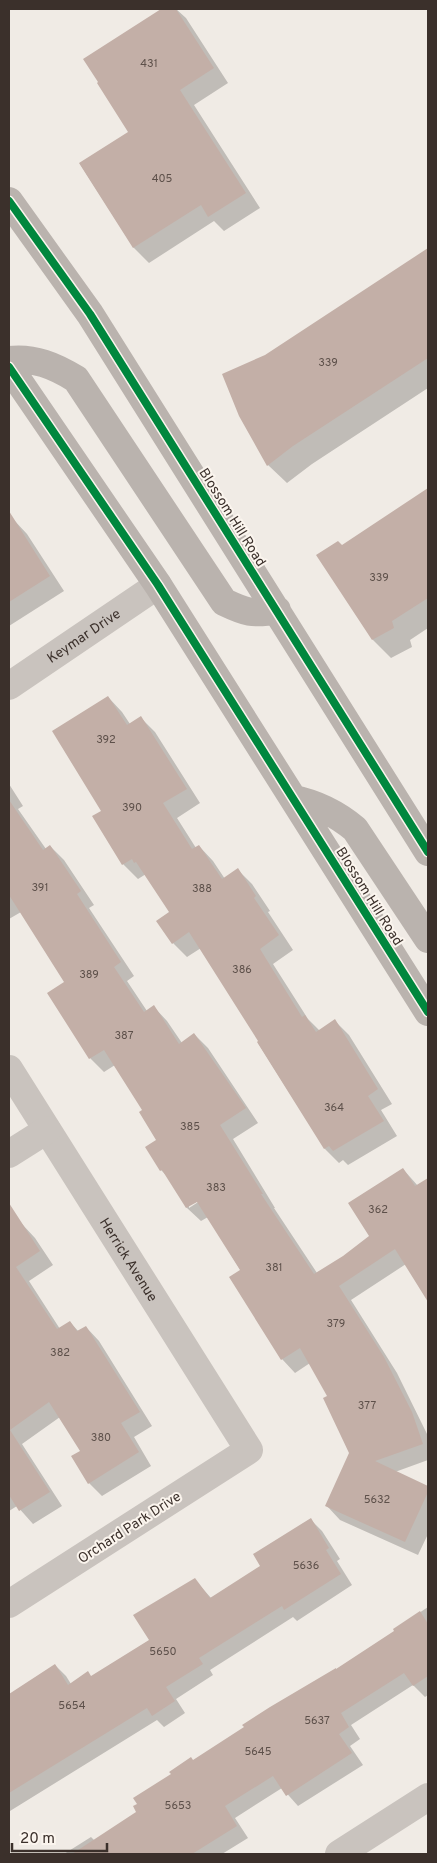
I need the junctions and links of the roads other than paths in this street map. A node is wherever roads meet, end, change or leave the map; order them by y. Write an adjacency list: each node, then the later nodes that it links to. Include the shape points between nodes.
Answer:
1 (9, 201): 5 (main road, Blossom Hill Road, via 90,314)
2 (9, 360): 5 (main road, via 41,362 76,379 224,602 259,614)
3 (9, 367): 4 (main road, Blossom Hill Road)
4 (158, 585): 6 (street, Keymar Drive); 7 (main road, Blossom Hill Road)
5 (277, 610): 8 (main road, Blossom Hill Road)
6 (9, 686)
7 (294, 799): 9 (main road, via 326,809 355,829); 10 (main road, Blossom Hill Road)
8 (428, 852)
9 (428, 939)
10 (428, 1012)
11 (9, 1069): 12 (street, Herrick Avenue)
12 (47, 1130): 13 (street); 14 (street, Herrick Avenue)
13 (9, 1154)
14 (249, 1450): 15 (street, Orchard Park Drive)
15 (9, 1604)
16 (428, 1797): 17 (street)
17 (338, 1854)

